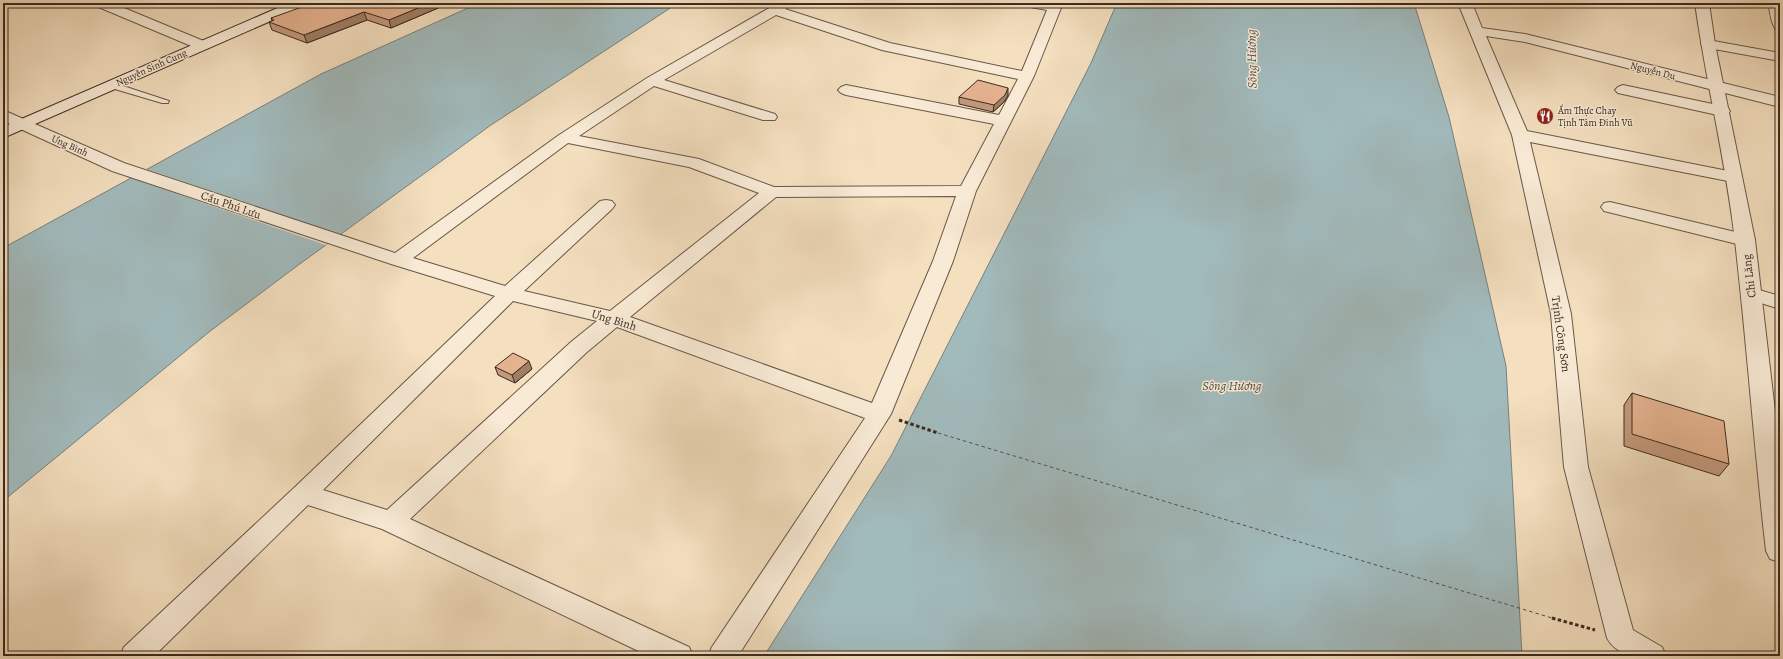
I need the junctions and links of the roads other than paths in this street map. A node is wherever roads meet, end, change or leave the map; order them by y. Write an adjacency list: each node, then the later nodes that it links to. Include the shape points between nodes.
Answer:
1 (101, 3): 13 (street)
2 (300, 3): 13 (street, Nguyễn Sinh Cung)
3 (787, 3): 9 (street)
4 (1030, 3): 8 (street)
5 (1465, 3): 10 (street, Trịnh Công Sơn)
6 (1702, 3): 12 (street, Chi Lăng)
7 (1772, 3): 11 (lane)
8 (1056, 5): 15 (street)
9 (774, 10): 15 (street, via 887,47); 16 (street)
10 (1477, 31): 18 (street, Nguyễn Du, via 1525,38); 29 (street, Trịnh Công Sơn)
11 (1780, 31)
12 (1708, 44): 14 (street); 18 (street, Chi Lăng)
13 (201, 45): 17 (street, Nguyễn Sinh Cung)
14 (1780, 58)
15 (1027, 76): 26 (street)
16 (652, 81): 25 (street); 30 (street)
17 (111, 84): 21 (lane); 27 (street, Nguyễn Sinh Cung)
18 (1717, 86): 22 (street, Nguyễn Du); 23 (street, Chi Lăng)
19 (846, 90): 26 (street)
20 (1623, 90): 23 (street)
21 (165, 101)
22 (1780, 102)
23 (1722, 111): 32 (street, Chi Lăng)
24 (3, 115): 27 (street, Ưng Bình)
25 (769, 117)
26 (1004, 121): 33 (street)
27 (22, 124): 28 (street, Nguyễn Sinh Cung); 31 (street, Ưng Bình)
28 (3, 133)
29 (1520, 135): 32 (street); 51 (street, Trịnh Công Sơn, via 1561,314 1576,467 1620,638)
30 (565, 138): 34 (street, via 693,163); 39 (street)
31 (118, 167): 38 (street, Cầu Phú Lưu)
32 (1733, 177): 37 (street, Chi Lăng)
33 (967, 191): 34 (street); 44 (street, via 943,261)
34 (772, 192): 43 (street)
35 (606, 205): 40 (street)
36 (1610, 207): 37 (street)
37 (1745, 240): 41 (street, Chi Lăng)
38 (344, 243): 39 (street, Ưng Bình)
39 (398, 260): 40 (street, Ưng Bình)
40 (509, 294): 43 (street, Ưng Bình); 45 (street)
41 (1752, 294): 42 (street); 47 (street, Chi Lăng, via 1769,469)
42 (1780, 303)
43 (615, 319): 44 (street, Ưng Bình); 46 (street, via 579,347)
44 (879, 414): 50 (street)
45 (304, 494): 46 (street); 48 (street)
46 (391, 522): 49 (street)
47 (1779, 541)
48 (134, 656)
49 (679, 656)
50 (722, 656)
51 (1652, 656)

